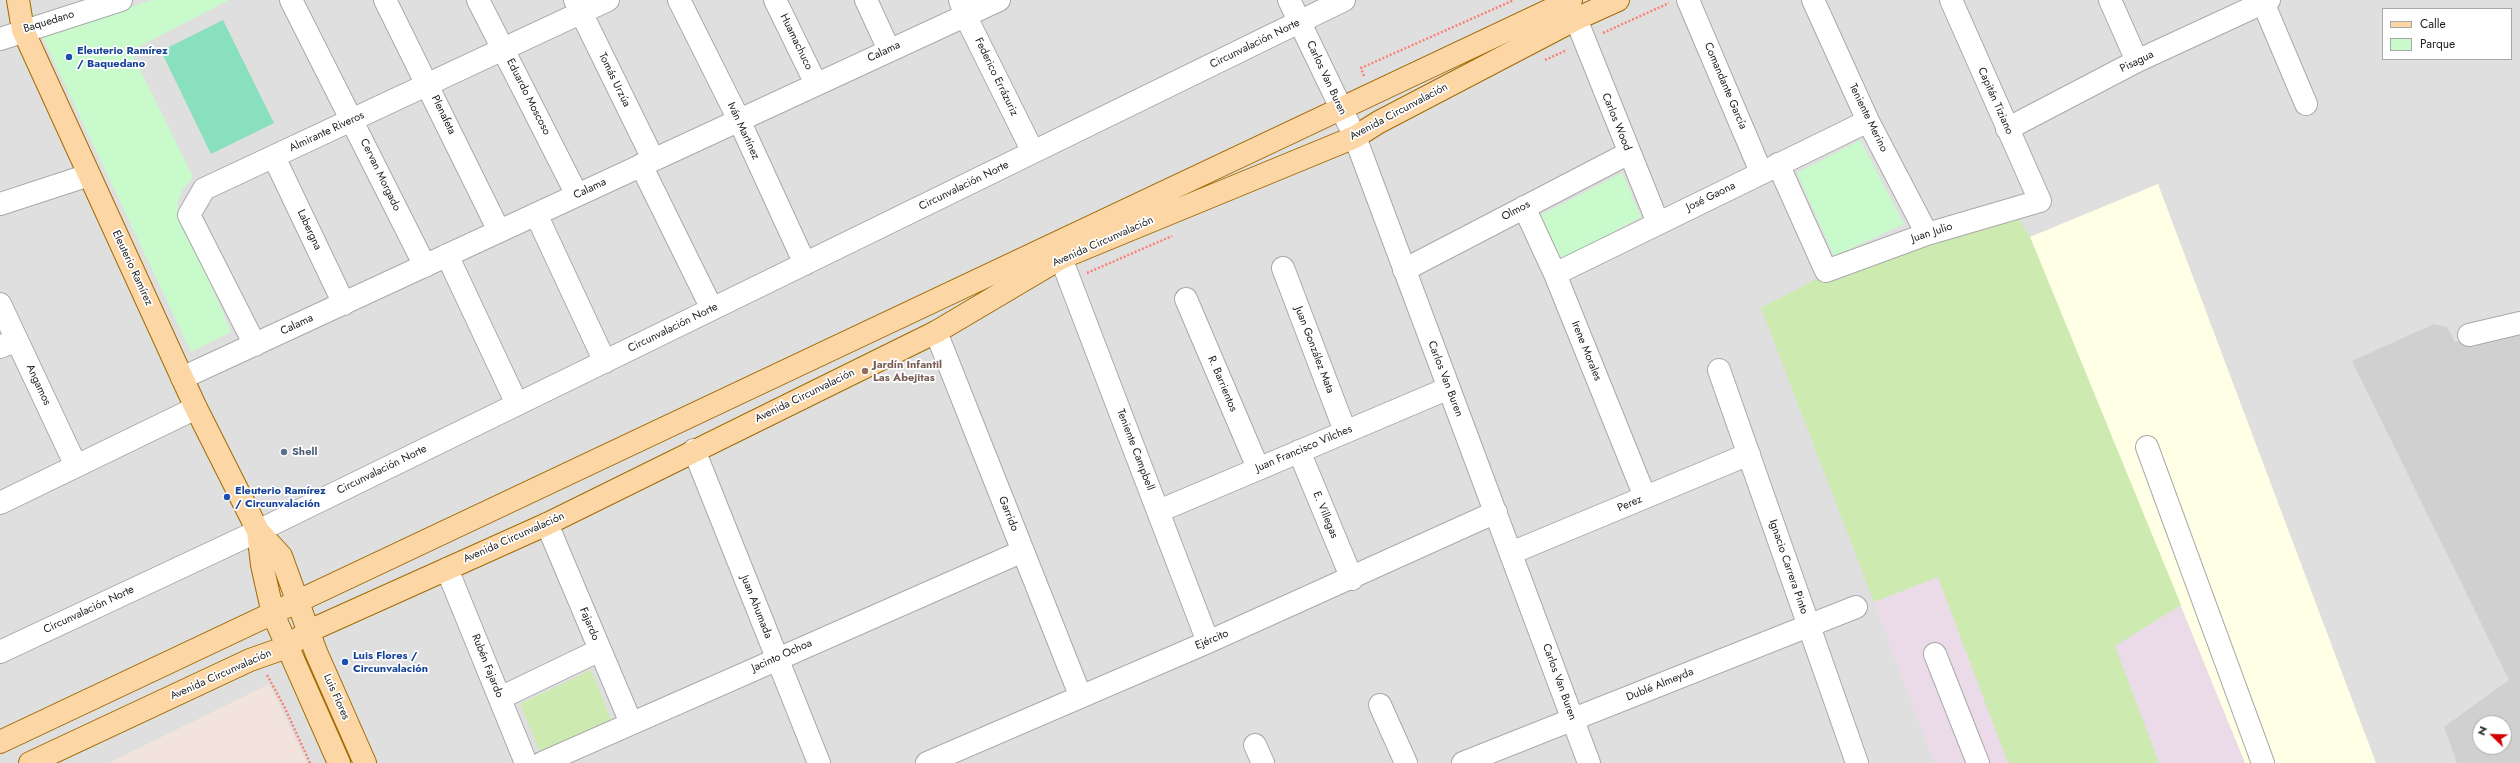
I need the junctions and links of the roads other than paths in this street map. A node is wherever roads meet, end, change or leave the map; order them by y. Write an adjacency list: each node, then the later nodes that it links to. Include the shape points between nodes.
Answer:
1 (18, 0): 23 (main road, Eleuterio Ramírez)
2 (121, 0): 23 (street, Baquedano)
3 (291, 0): 32 (street, Cervan Morgado)
4 (385, 0): 28 (street, Plenafeta)
5 (478, 0): 25 (street, Eduardo Moscoso)
6 (608, 0): 19 (street, Almirante Riveros)
7 (679, 0): 33 (street, Iván Martínez)
8 (775, 0): 29 (street, Huamachuco)
9 (866, 0): 26 (street)
10 (998, 0): 20 (street, Calama)
11 (1289, 0): 22 (street, Carlos Van Buren)
12 (1344, 0): 22 (street, Circunvalación Norte)
13 (1618, 0): 21 (main road, Avenida Circunvalación)
14 (1688, 0): 41 (street, Comandante García)
15 (1813, 0): 34 (street, Teniente Merino)
16 (1950, 0): 35 (street, Capitán Tiziano)
17 (2110, 0): 27 (street)
18 (2265, 1): 27 (street, Pisagua); 30 (street)
19 (578, 6): 25 (street, Almirante Riveros); 40 (street, Tomás Urzúa)
20 (963, 7): 26 (street, Calama); 37 (street, Federico Errázuriz)
21 (1574, 10): 31 (main road, Avenida Circunvalación); 36 (main road, Avenida Circunvalación); 38 (street, Carlos Wood)
22 (1301, 22): 31 (street, Carlos Van Buren); 37 (street, Circunvalación Norte)
23 (23, 30): 24 (street, Baquedano); 42 (main road, Eleuterio Ramírez)
24 (0, 39)
25 (504, 49): 28 (street, Almirante Riveros); 43 (street, Eduardo Moscoso)
26 (889, 50): 29 (street, Calama)
27 (2137, 61): 35 (street, Pisagua)
28 (428, 84): 32 (street, Almirante Riveros); 49 (street, Plenafeta)
29 (816, 84): 33 (street, Calama)
30 (2306, 104)
31 (1340, 109): 36 (street, Carlos Van Buren); 91 (main road, Avenida Circunvalación)
32 (353, 120): 39 (street, Almirante Riveros); 54 (street, Cervan Morgado)
33 (738, 120): 40 (street, Calama); 53 (street, Iván Martínez)
34 (1868, 121): 41 (street, José Gaona); 50 (street, Teniente Merino)
35 (2007, 129): 44 (street, Capitán Tiziano)
36 (1355, 137): 52 (main road, Avenida Circunvalación); 56 (street, Carlos Van Buren)
37 (1033, 152): 53 (street, Circunvalación Norte)
38 (1629, 154): 46 (street, Olmos); 48 (street, Carlos Wood)
39 (274, 157): 61 (street, Labergna); 67 (street, Almirante Riveros, via 204,189 189,215)
40 (647, 162): 43 (street, Calama); 62 (street, Tomás Urzúa)
41 (1770, 168): 48 (street, José Gaona); 57 (street, Comandante García)
42 (89, 175): 45 (street); 70 (main road, Eleuterio Ramírez)
43 (578, 195): 47 (street, Calama)
44 (2040, 201): 50 (street, Juan Julio)
45 (0, 204)
46 (1524, 207): 56 (street, Olmos); 58 (street, Irene Morales)
47 (536, 214): 49 (street, Calama); 68 (street)
48 (1658, 223): 58 (street, José Gaona)
49 (499, 231): 51 (street, Calama)
50 (1927, 234): 57 (street, Juan Julio)
51 (447, 255): 54 (street, Calama); 72 (street)
52 (1061, 258): 64 (main road, Avenida Circunvalación); 83 (street, Teniente Campbell)
53 (805, 264): 62 (street, Circunvalación Norte)
54 (425, 266): 61 (street, Calama)
55 (1283, 268): 74 (street, Juan González Mata)
56 (1404, 270): 71 (street, Carlos Van Buren)
57 (1826, 271)
58 (1555, 274): 81 (street, Irene Morales)
59 (1186, 299): 80 (street, R. Barrientos)
60 (0, 304): 66 (street, Angamos)
61 (344, 304): 67 (street, Calama)
62 (712, 309): 68 (street, Circunvalación Norte)
63 (2520, 323): 65 (street)
64 (936, 332): 76 (main road, Avenida Circunvalación); 87 (street, Garrido)
65 (2469, 335)
66 (9, 344): 79 (street, Angamos)
67 (255, 345): 70 (street, Calama)
68 (605, 362): 72 (street, Circunvalación Norte)
69 (1719, 370): 78 (street, Ignacio Carrera Pinto)
70 (182, 378): 73 (main road, Eleuterio Ramírez)
71 (1449, 388): 74 (street, Juan Francisco Vilches); 84 (street, Carlos Van Buren)
72 (517, 404): 86 (street, Circunvalación Norte)
73 (196, 408): 79 (street); 86 (main road, Eleuterio Ramírez)
74 (1346, 432): 77 (street, Juan Francisco Vilches)
75 (2147, 447): 120 (street)
76 (694, 450): 85 (main road, Avenida Circunvalación); 101 (street, Juan Ahumada)
77 (1299, 451): 80 (street, Juan Francisco Vilches); 90 (street, E. Villegas)
78 (1749, 454): 81 (street, Perez); 94 (street, Ignacio Carrera Pinto)
79 (76, 466): 82 (street)
80 (1258, 468): 83 (street, Juan Francisco Vilches)
81 (1645, 497): 88 (street, Perez)
82 (0, 503)
83 (1159, 511): 96 (street, Teniente Campbell)
84 (1496, 512): 88 (street, Carlos Van Buren); 90 (street, Ejército)
85 (546, 524): 89 (main road, Avenida Circunvalación); 98 (street, Fajardo)
86 (258, 531): 91 (main road, Eleuterio Ramírez, via 281,556); 93 (main road, Eleuterio Ramírez, via 262,565); 99 (street, Circunvalación Norte)
87 (1023, 550): 101 (street, Jacinto Ochoa); 102 (street, Garrido)
88 (1511, 553): 105 (street, Carlos Van Buren)
89 (447, 569): 95 (main road, Avenida Circunvalación); 103 (street, Rubén Fajardo)
90 (1352, 579): 96 (street, Ejército)
91 (299, 602): 93 (main road, Avenida Circunvalación); 95 (main road, Eleuterio Ramírez)
92 (1856, 607): 94 (street, Dublé Almeyda)
93 (273, 614): 97 (main road, Eleuterio Ramírez); 107 (main road, Avenida Circunvalación)
94 (1808, 625): 105 (street, Dublé Almeyda); 118 (street, Ignacio Carrera Pinto)
95 (309, 631): 97 (main road, Avenida Circunvalación); 110 (main road, Luis Flores)
96 (1208, 642): 102 (street, Ejército)
97 (287, 647): 108 (main road, Avenida Circunvalación, via 258,657); 109 (main road)
98 (600, 650): 103 (street); 106 (street, Fajardo)
99 (0, 652)
100 (1935, 654): 119 (street)
101 (777, 658): 106 (street, Jacinto Ochoa); 113 (street, Juan Ahumada)
102 (1080, 695): 114 (street, Ejército)
103 (500, 698): 111 (street, Rubén Fajardo)
104 (1380, 705): 115 (street)
105 (1574, 720): 116 (street, Dublé Almeyda); 117 (street, Carlos Van Buren)
106 (631, 723): 112 (street, Jacinto Ochoa)
107 (0, 742)
108 (30, 763)
109 (339, 763)
110 (365, 763)
111 (526, 763)
112 (542, 763)
113 (818, 763)
114 (927, 763)
115 (1406, 763)
116 (1463, 763)
117 (1589, 763)
118 (1857, 763)
119 (1978, 763)
120 (2263, 763)

